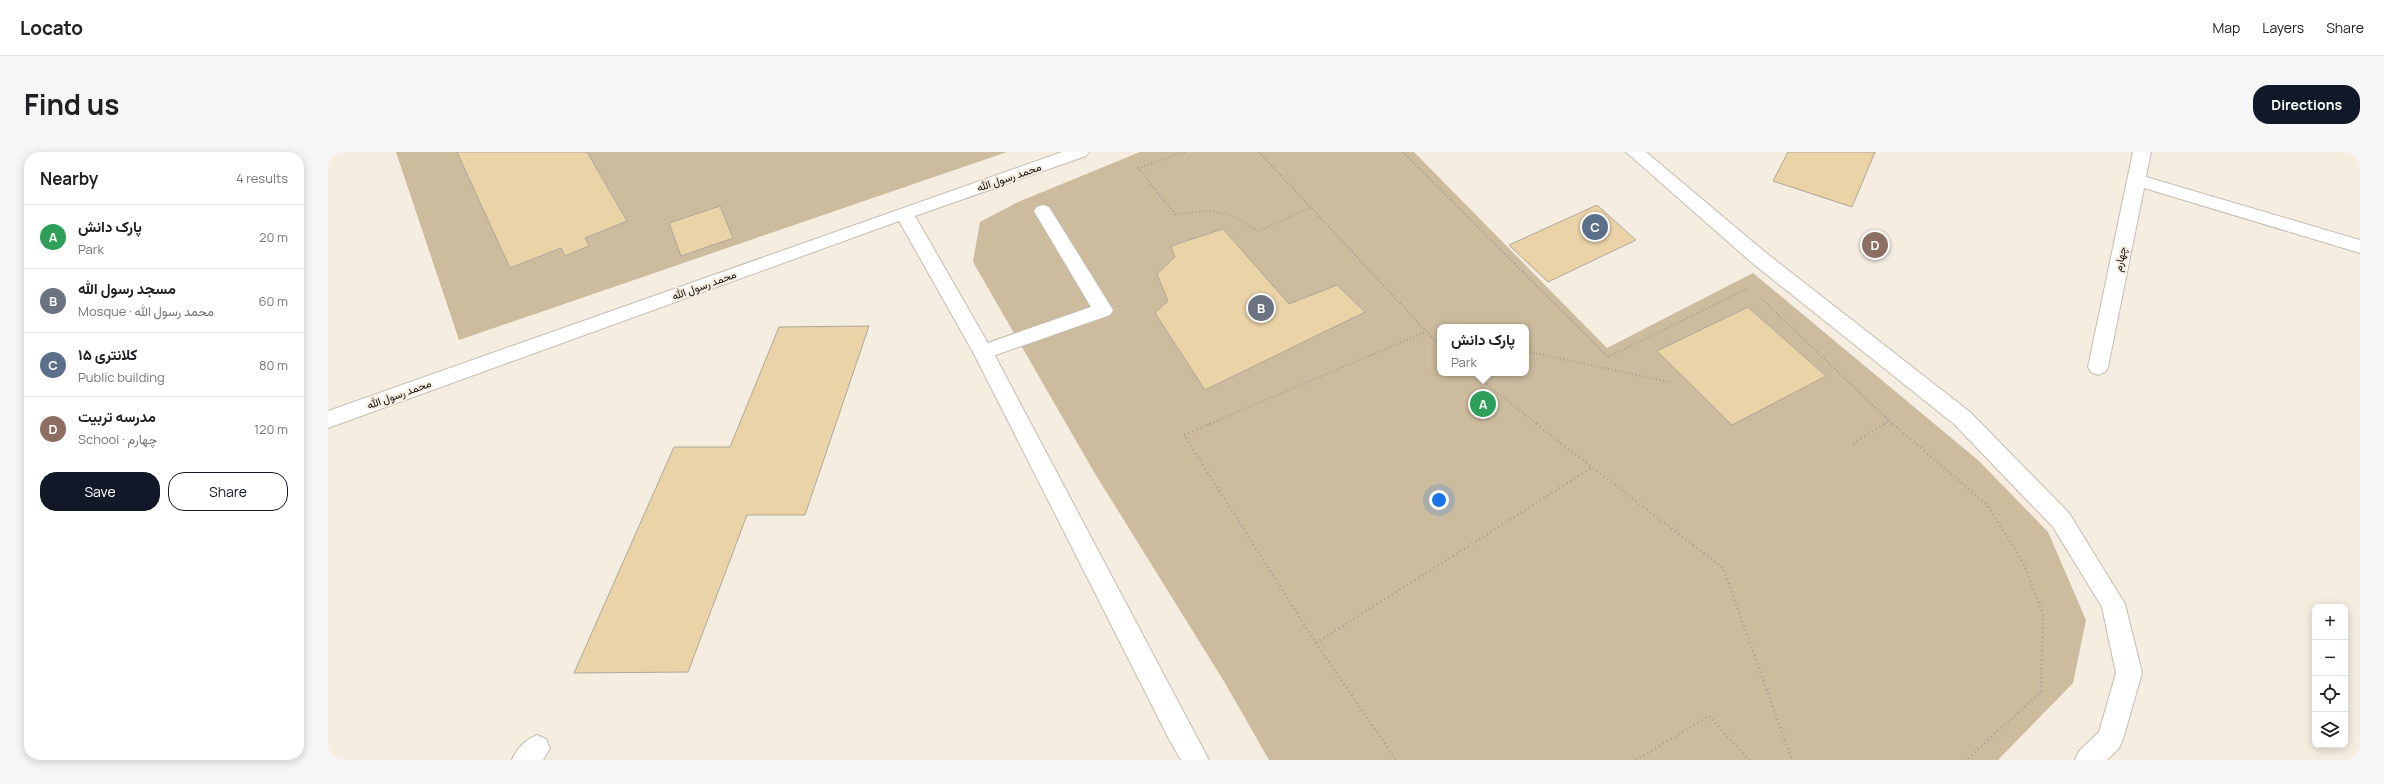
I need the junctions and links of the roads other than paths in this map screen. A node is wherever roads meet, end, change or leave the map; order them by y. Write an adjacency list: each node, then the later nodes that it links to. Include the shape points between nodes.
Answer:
1 (1080, 152): 6 (street, محمد رسول الله)
2 (1634, 152): 12 (street, via 1758,258 1962,418 2061,520 2113,604 2129,673 2110,739)
3 (2142, 152): 4 (street, چهارم)
4 (2136, 180): 7 (street); 9 (street, چهارم)
5 (1043, 211): 8 (street, via 1103,310)
6 (904, 213): 8 (street); 10 (street, محمد رسول الله)
7 (2360, 247)
8 (983, 352): 11 (street, via 1179,732)
9 (2098, 367)
10 (328, 420)
11 (1196, 760)
12 (2088, 760)

